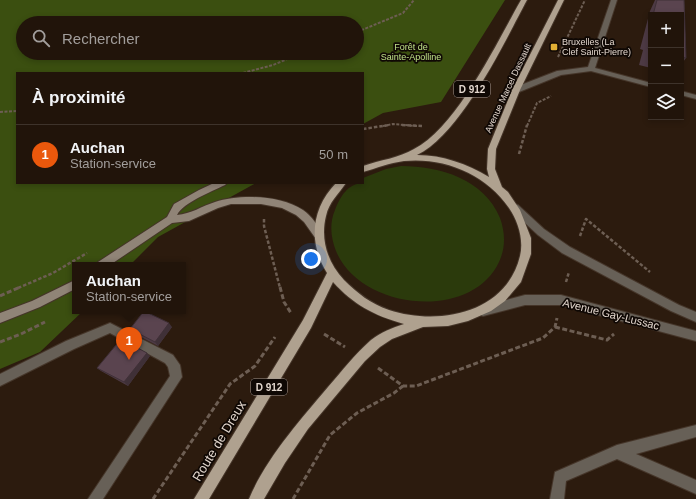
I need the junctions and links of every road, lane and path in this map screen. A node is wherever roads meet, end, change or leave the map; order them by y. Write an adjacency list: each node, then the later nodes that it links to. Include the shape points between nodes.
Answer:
1 (414, 0): 6 (path, via 403,13)
2 (524, 0): 21 (main road, D 912, via 470,93 442,132 419,150)
3 (561, 0): 12 (main road, Avenue Marcel Dassault)
4 (585, 0): 7 (path)
5 (614, 0): 9 (street)
6 (364, 29)
7 (562, 49)
8 (284, 60): 10 (path)
9 (591, 69): 11 (street); 12 (street, via 560,73)
10 (246, 72)
11 (648, 84)
12 (516, 90): 25 (main road, Avenue Marcel Dassault, via 492,149 491,169)
13 (555, 94): 20 (path, via 537,103 525,129)
14 (684, 94): 15 (street)
15 (696, 97)
16 (16, 111): 17 (path)
17 (0, 112)
18 (424, 126): 19 (path, via 393,124)
19 (364, 128)
20 (519, 154)
21 (399, 158): 22 (main road); 25 (main road, via 424,158 451,163 476,173)
22 (365, 167)
23 (220, 184): 28 (street, via 177,207)
24 (340, 184): 29 (main road, via 326,204 320,219)
25 (498, 189): 26 (main road)
26 (515, 208): 30 (street, via 541,232); 36 (main road, via 526,236 524,265 508,292)
27 (264, 215): 37 (path, via 264,226 284,302)
28 (170, 220): 29 (street, via 186,218 231,201 271,202 299,212); 31 (street)
29 (318, 236): 32 (main road, via 325,261)
30 (574, 254): 33 (path, via 586,219); 35 (path); 39 (street)
31 (107, 262)
32 (332, 273): 42 (main road, via 348,291 370,306 396,317); 43 (main road, Route de Dreux / D 912)
33 (651, 273)
34 (72, 286): 40 (street, via 36,304)
35 (561, 300): 36 (street, Avenue Gay-Lussac, via 525,300); 38 (street, Avenue Gay-Lussac); 44 (path)
36 (480, 312): 42 (main road, via 448,321)
37 (290, 313): 41 (path); 43 (path)
38 (629, 317): 44 (path, via 607,340); 46 (street, Avenue Gay-Lussac)
39 (696, 317)
40 (0, 318)
41 (286, 320)
42 (424, 322): 47 (main road, via 388,335)
43 (307, 324): 47 (path); 55 (main road, Route de Dreux / D 912)
44 (554, 327): 49 (path, via 543,338 416,386)
45 (277, 333): 54 (path, via 255,366 230,384)
46 (696, 336)
47 (361, 357): 49 (path); 56 (main road, via 304,425 280,458)
48 (0, 380): 53 (street, via 110,328 169,359 174,365 176,377)
49 (403, 386): 57 (path, via 357,413 330,435)
50 (696, 431): 51 (street)
51 (617, 452): 52 (street); 58 (street, via 560,477)
52 (696, 486)
53 (95, 499)
54 (153, 499)
55 (201, 499)
56 (256, 499)
57 (293, 499)
58 (557, 499)

